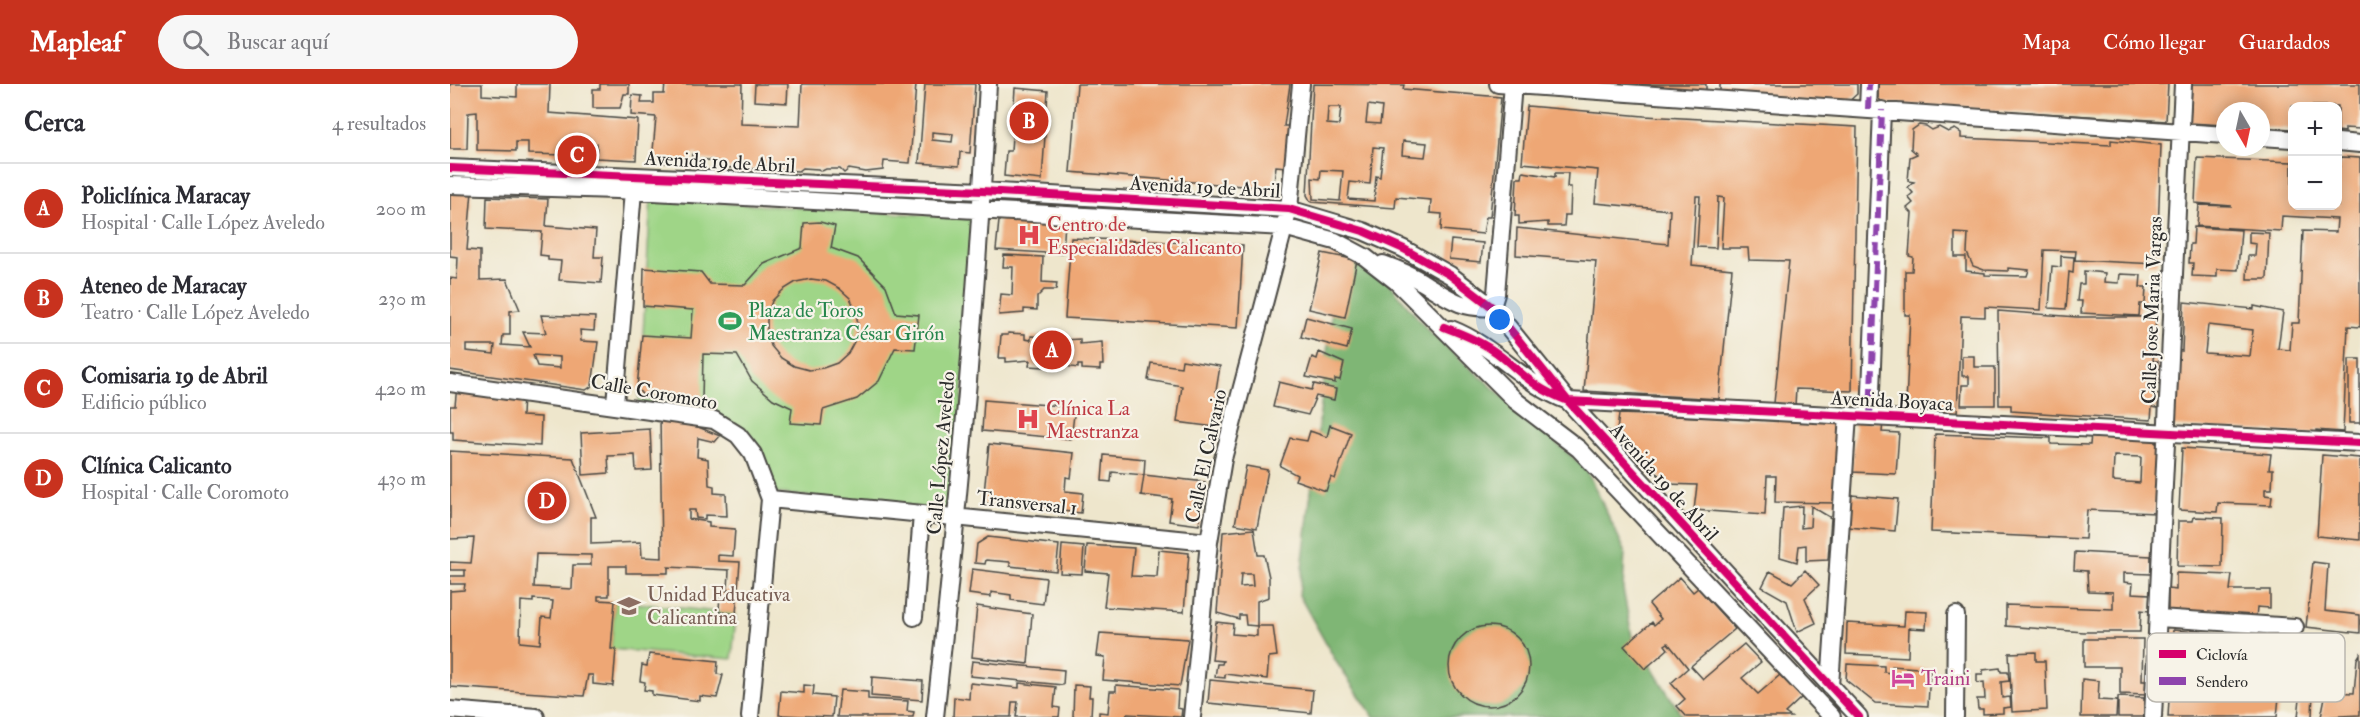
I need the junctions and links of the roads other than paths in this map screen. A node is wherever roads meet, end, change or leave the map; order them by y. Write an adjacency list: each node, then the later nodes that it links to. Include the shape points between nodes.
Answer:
1 (988, 84): 16 (street, Calle López Aveledo)
2 (1301, 84): 17 (street, Calle El Calvario)
3 (1508, 84): 6 (street); 21 (street, via 1496,294)
4 (1869, 84): 6 (street)
5 (2183, 84): 7 (street, Calle Jose Maria Vargas)
6 (1875, 109): 7 (street); 27 (street)
7 (2181, 132): 8 (street); 28 (street, Calle Jose Maria Vargas)
8 (2216, 134)
9 (2270, 138): 10 (street)
10 (2288, 139)
11 (2342, 142): 12 (street)
12 (2360, 144)
13 (450, 168): 16 (street, Avenida 19 de Abril)
14 (450, 185): 15 (street, Avenida 19 de Abril)
15 (633, 191): 18 (street, Avenida 19 de Abril); 25 (street)
16 (982, 191): 17 (street, Avenida 19 de Abril); 18 (street, Calle López Aveledo)
17 (1289, 208): 19 (street, Calle El Calvario); 21 (street, Avenida 19 de Abril, via 1363,231 1404,249 1450,275)
18 (982, 209): 19 (street, Avenida 19 de Abril); 32 (street, Calle López Aveledo)
19 (1284, 227): 20 (street, Avenida 19 de Abril, via 1335,241); 33 (street, Calle El Calvario, via 1224,459)
20 (1365, 257): 21 (street, via 1403,272 1459,305); 22 (street, Avenida 19 de Abril)
21 (1492, 307): 24 (street, Avenida 19 de Abril)
22 (1444, 327): 24 (street, Avenida Boyaca, via 1473,338 1503,357 1528,381); 46 (street, Avenida 19 de Abril, via 1516,401 1579,448)
23 (450, 384): 25 (street, Calle Coromoto)
24 (1568, 401): 26 (street, Avenida Boyaca); 39 (street, Avenida 19 de Abril)
25 (615, 404): 30 (street, Calle Coromoto, via 714,420 726,426 753,454)
26 (1848, 415): 27 (street, Avenida Boyaca); 39 (street)
27 (1870, 417): 28 (street, Avenida Boyaca)
28 (2168, 432): 29 (street, Avenida Boyaca); 36 (street, Calle Jose Maria Vargas)
29 (2360, 443)
30 (770, 499): 31 (street, Transversal 1); 43 (street, Calle Coromoto)
31 (922, 514): 32 (street, Transversal 1); 35 (street)
32 (958, 517): 33 (street, Transversal 1); 44 (street, Calle López Aveledo)
33 (1209, 542): 45 (street, Calle El Calvario)
34 (1956, 615): 48 (street)
35 (914, 617)
36 (2159, 618): 37 (street); 38 (street, Calle Jose Maria Vargas)
37 (2295, 627)
38 (2158, 633)
39 (1830, 686): 47 (street, Avenida 19 de Abril)
40 (2154, 702): 49 (street, Calle Jose Maria Vargas)
41 (450, 710): 42 (street)
42 (536, 717)
43 (750, 717)
44 (935, 717)
45 (1192, 717)
46 (1832, 717)
47 (1859, 717)
48 (1955, 717)
49 (2153, 717)

